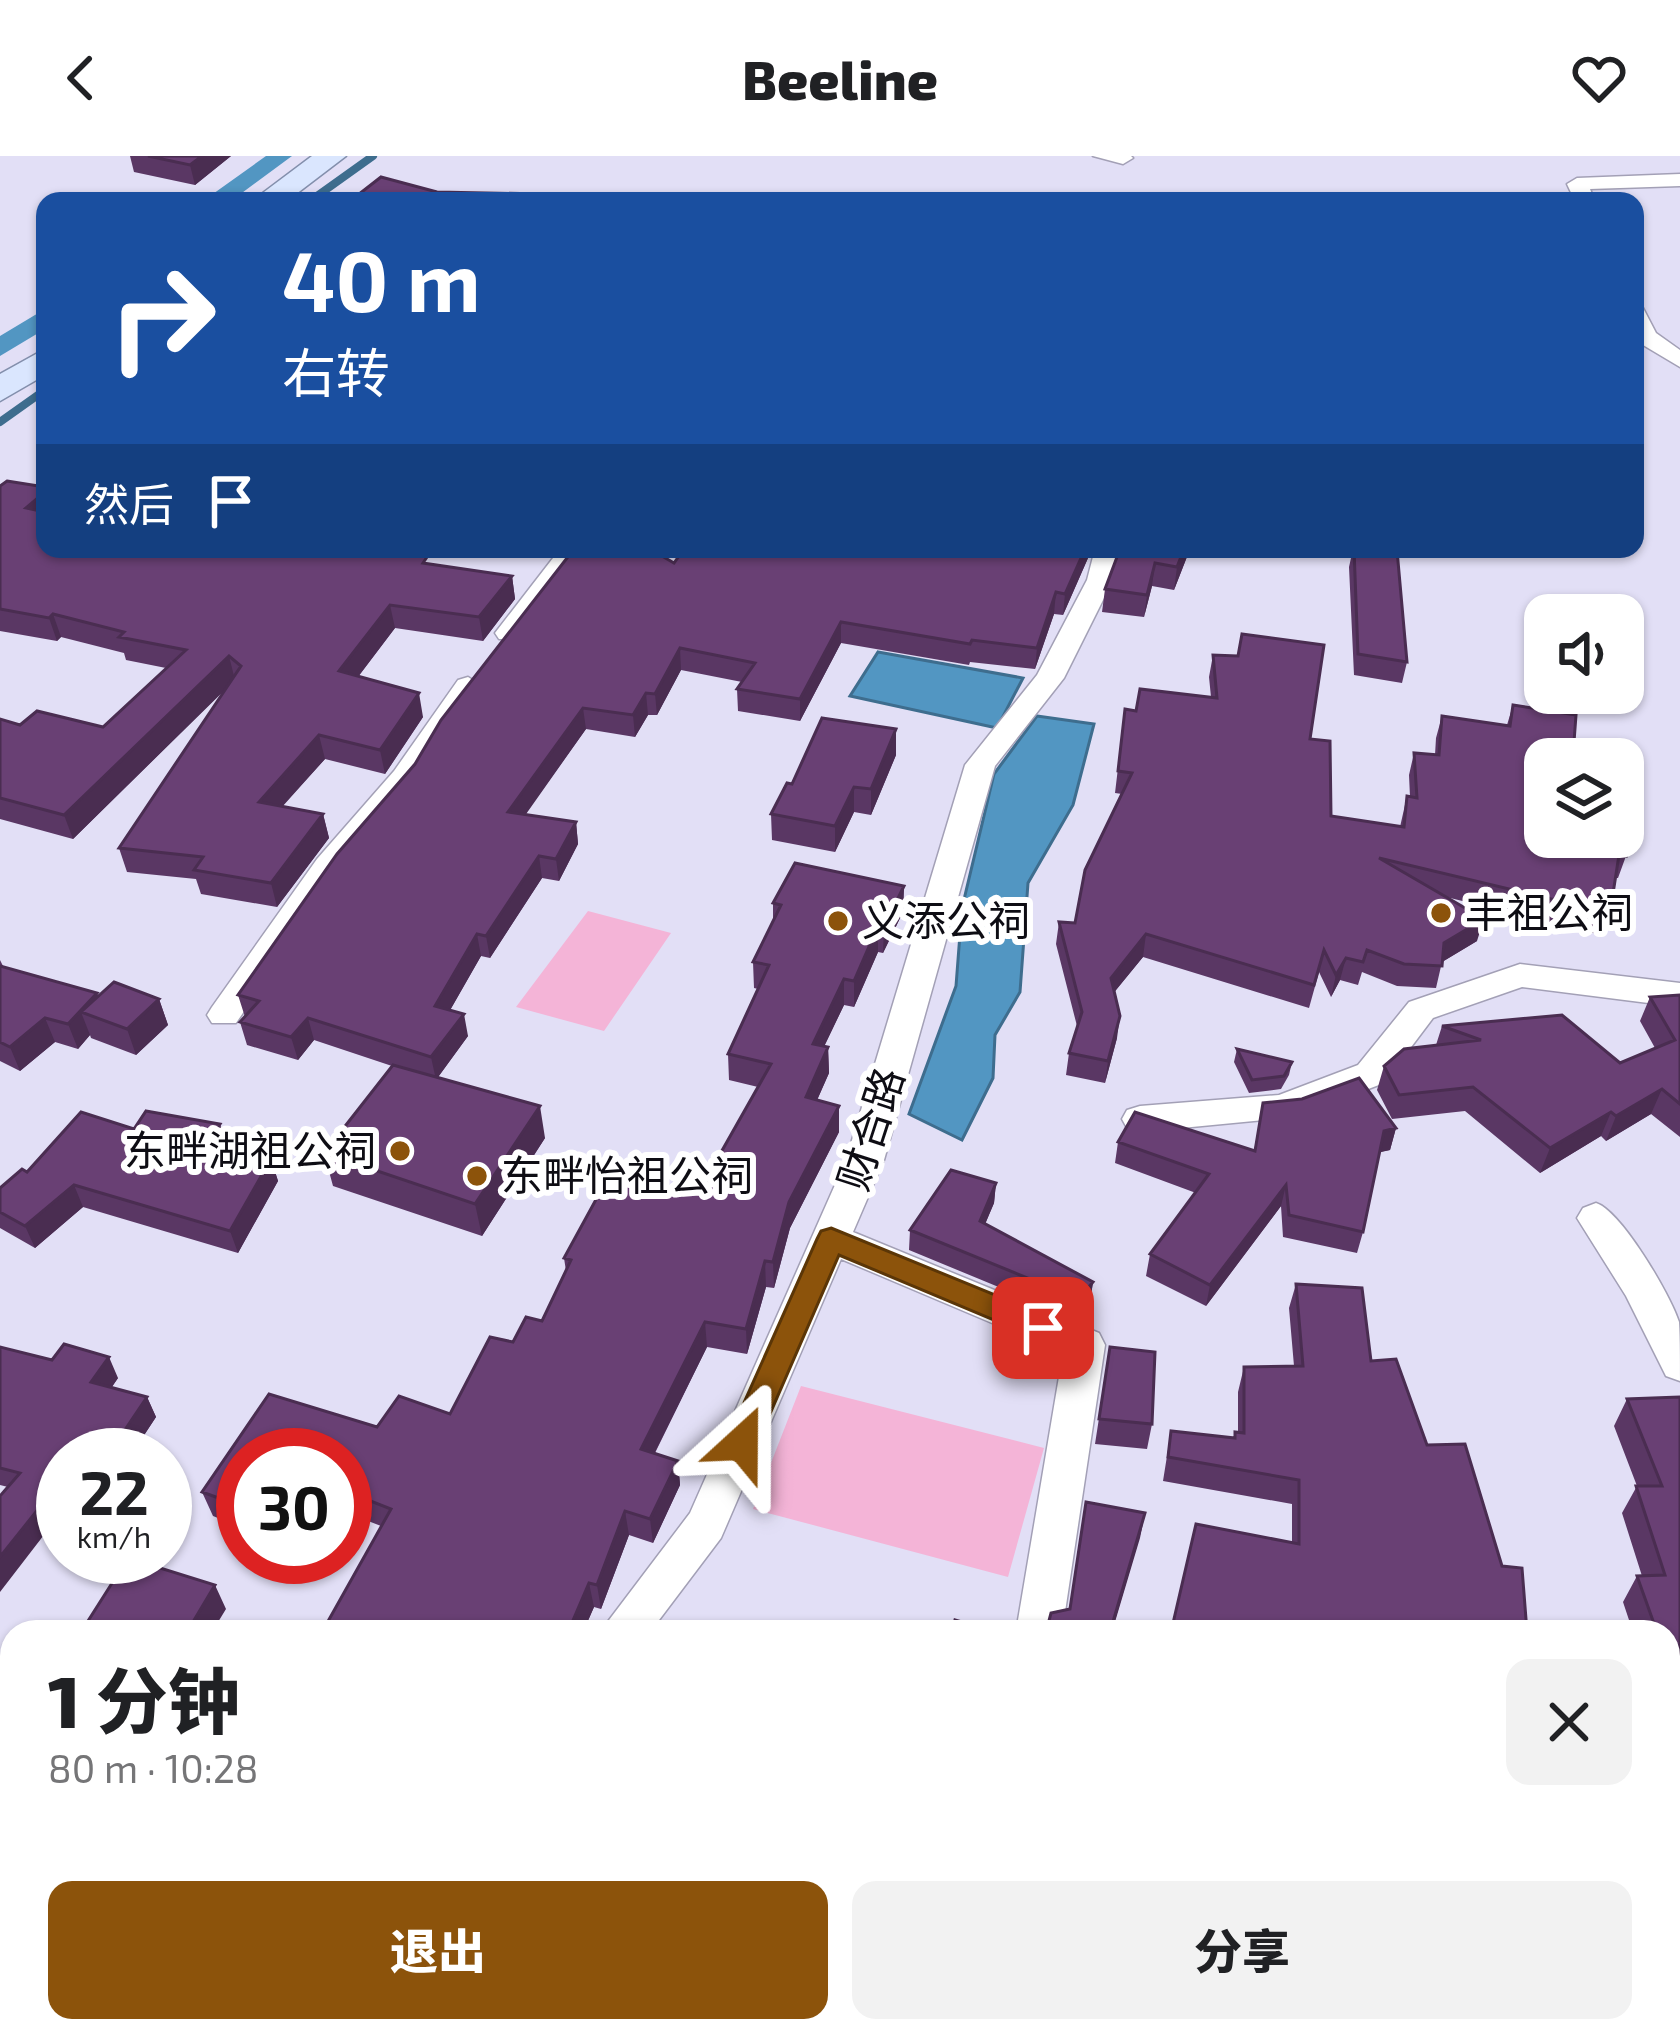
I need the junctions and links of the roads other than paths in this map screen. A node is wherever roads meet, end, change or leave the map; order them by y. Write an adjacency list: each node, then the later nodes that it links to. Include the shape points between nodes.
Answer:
1 (331, 156): 3 (main road)
2 (1680, 180): 4 (street, via 1577,184)
3 (280, 192)
4 (1581, 192)
5 (1644, 333): 6 (street)
6 (1680, 360)
7 (36, 364): 8 (main road)
8 (0, 390)
9 (567, 558): 12 (street, via 405,777 328,866)
10 (1106, 558): 15 (street, 财合路, via 1050,678 980,765 866,1160)
11 (1680, 994): 13 (street, via 1520,975 1421,1010 1371,1074 1282,1108)
12 (224, 1015)
13 (1140, 1119)
14 (1596, 1218): 16 (street)
15 (831, 1239): 17 (street, 财合路, via 706,1525); 18 (street, via 1085,1346)
16 (1680, 1364)
17 (632, 1620)
18 (1041, 1620)

